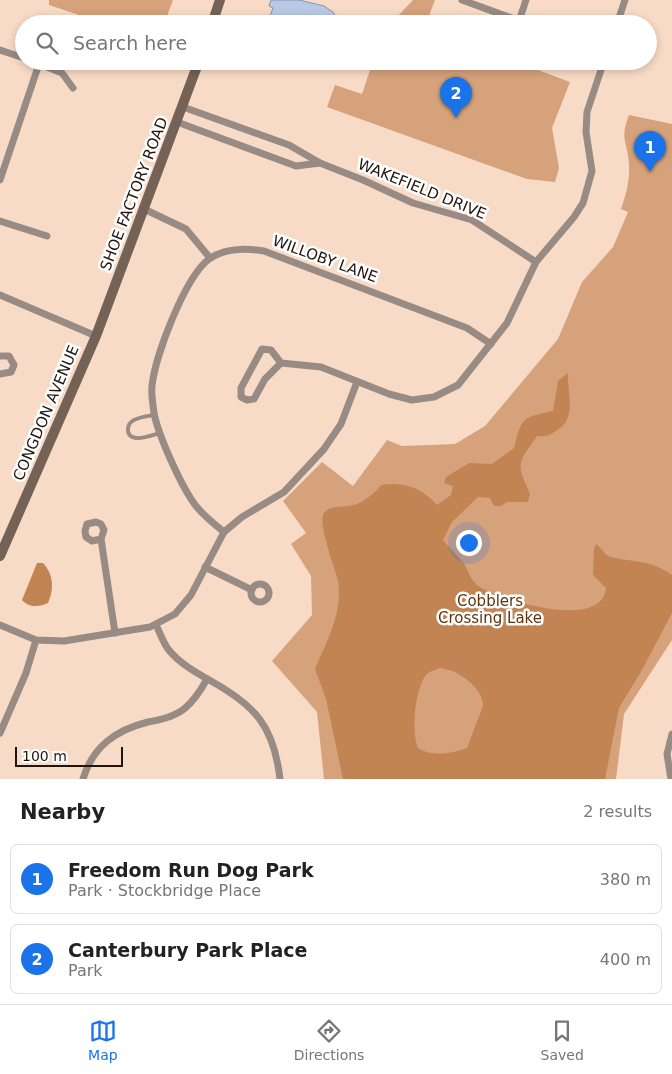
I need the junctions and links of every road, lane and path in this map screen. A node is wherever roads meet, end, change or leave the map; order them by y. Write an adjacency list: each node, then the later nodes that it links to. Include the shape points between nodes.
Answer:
1 (220, 0): 5 (street)
2 (462, 0): 6 (street)
3 (526, 0): 7 (street)
4 (625, 0): 8 (street)
5 (215, 15)
6 (503, 15)
7 (521, 15)
8 (620, 15)
9 (0, 50): 10 (street)
10 (15, 55)
11 (33, 70): 19 (street)
12 (54, 70): 15 (street, via 62,73)
13 (196, 70): 16 (street, SHOE FACTORY ROAD)
14 (601, 70): 24 (street, via 587,112 586,132 592,171 588,190 574,217)
15 (73, 88)
16 (183, 107): 17 (street, SHOE FACTORY ROAD); 18 (street, WAKEFIELD DRIVE, via 289,145)
17 (177, 122): 18 (street, WAKEFIELD DRIVE, via 296,166); 20 (street, SHOE FACTORY ROAD)
18 (320, 163): 24 (street, WAKEFIELD DRIVE, via 413,203 472,220)
19 (0, 180)
20 (144, 209): 23 (street, via 186,229); 26 (street, SHOE FACTORY ROAD)
21 (0, 221): 22 (street)
22 (47, 236)
23 (210, 258): 27 (street, WILLOBY LANE, via 242,249 270,253 467,328); 32 (street, via 186,287 160,354 152,388)
24 (536, 262): 27 (street, via 515,309)
25 (0, 295): 26 (street)
26 (96, 336): 36 (street, CONGDON AVENUE)
27 (491, 344): 31 (street, via 458,385 434,398 400,398)
28 (0, 356): 30 (street, via 9,356 14,365 11,372)
29 (281, 363): 29 (street, via 265,379 254,399 241,397 241,388 262,349 271,350); 31 (street, via 321,367)
30 (0, 374)
31 (357, 382): 34 (street, via 341,424 310,467 284,492)
32 (154, 415): 33 (street); 33 (lane, via 132,421 128,432 136,438)
33 (160, 433): 34 (street, via 197,508)
34 (224, 532): 37 (street)
35 (101, 539): 41 (street)
36 (0, 556)
37 (205, 567): 38 (street); 40 (street, via 183,606)
38 (252, 590)
39 (0, 625): 42 (street)
40 (156, 625): 41 (street); 43 (street, via 174,656)
41 (115, 633): 42 (street, via 64,641)
42 (36, 640): 44 (street, via 26,673)
43 (207, 678): 46 (street, via 183,710 111,736 95,753); 47 (street, via 239,698 260,719 276,752)
44 (0, 733)
45 (672, 734): 48 (street, via 668,754)
46 (82, 779)
47 (280, 779)
48 (670, 779)

